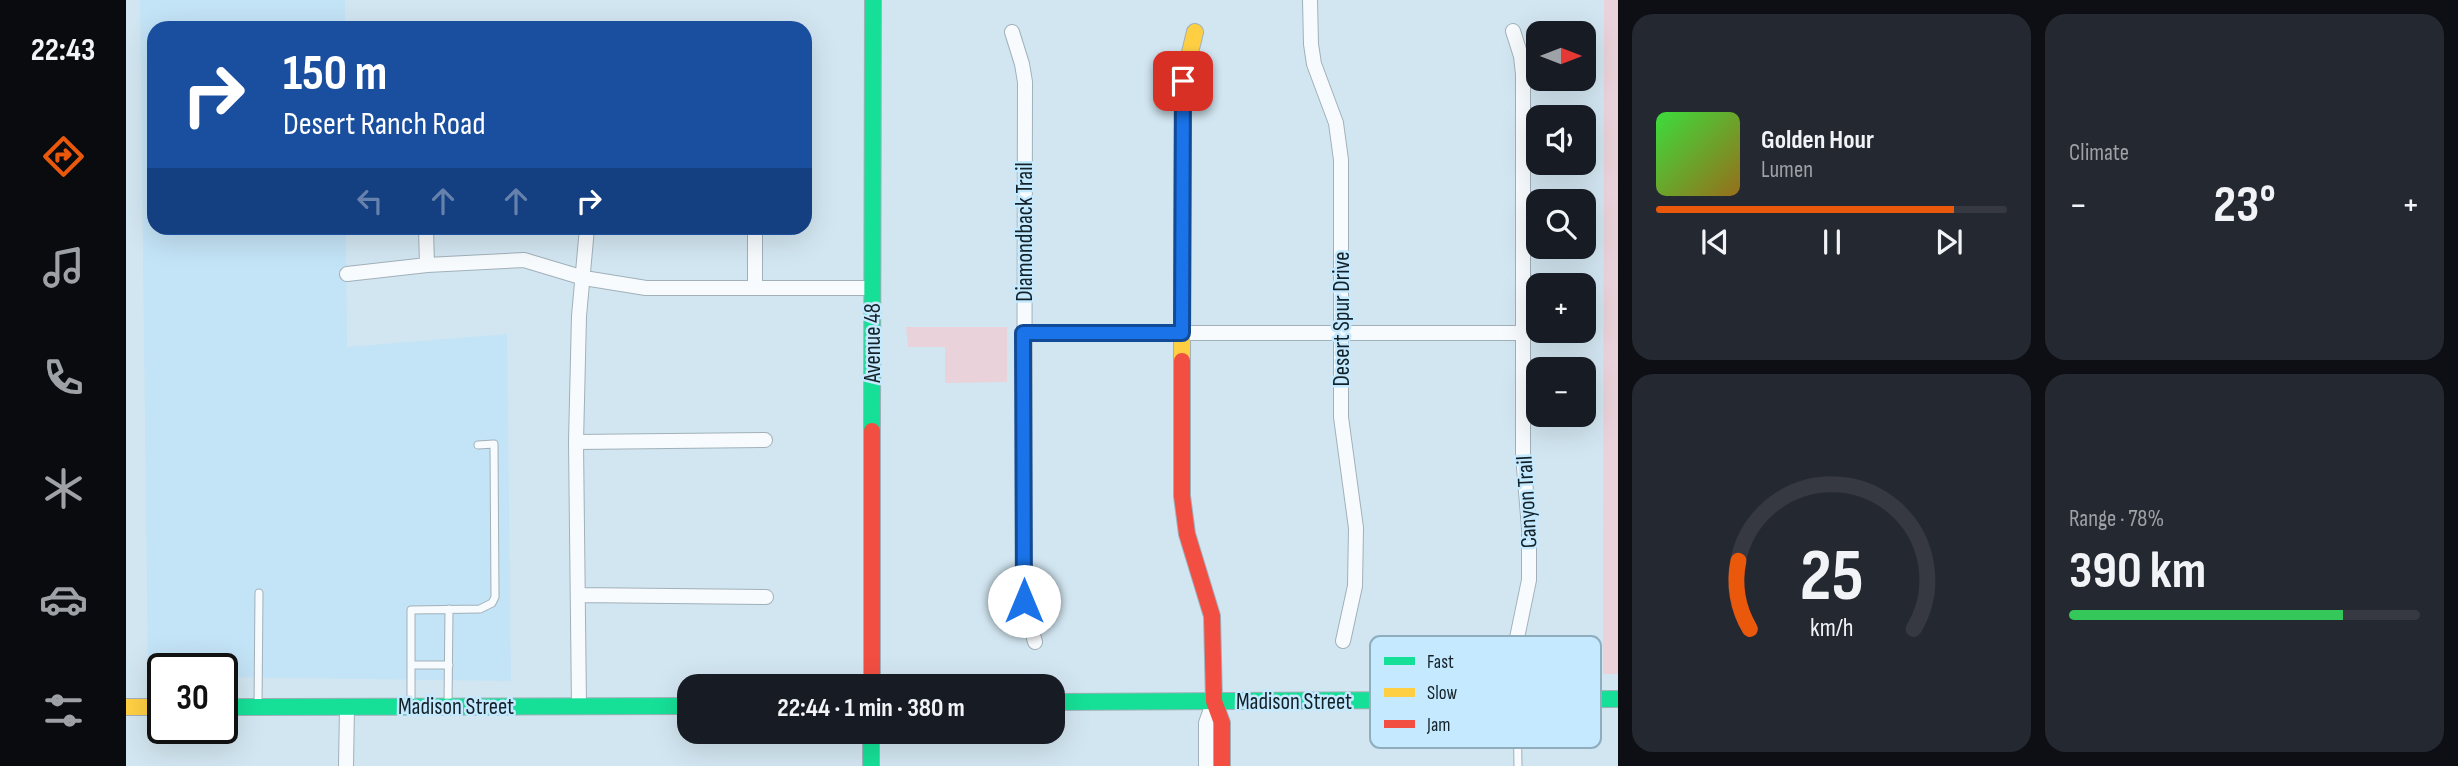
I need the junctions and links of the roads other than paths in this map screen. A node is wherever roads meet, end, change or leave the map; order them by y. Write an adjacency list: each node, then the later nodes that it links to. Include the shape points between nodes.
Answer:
1 (873, 0): 13 (main road, Avenue 48)
2 (1310, 0): 16 (street, Desert Spur Drive, via 1314,64 1340,141)
3 (1513, 31): 17 (street, Canyon Trail, via 1523,74)
4 (1012, 32): 14 (street, Diamondback Trail, via 1024,82)
5 (1195, 32): 15 (main road, via 1183,81)
6 (426, 235): 9 (street)
7 (587, 235): 11 (street)
8 (755, 235): 12 (street)
9 (427, 265): 10 (street); 11 (street, via 524,260)
10 (347, 274)
11 (584, 278): 12 (street, via 646,288); 19 (street)
12 (755, 287): 13 (street)
13 (872, 288): 30 (main road, Avenue 48)
14 (1023, 333): 15 (street); 27 (street, Diamondback Trail, via 1024,601)
15 (1182, 333): 16 (street); 32 (main road, via 1182,509 1212,615)
16 (1341, 333): 17 (street); 26 (street, Desert Spur Drive, via 1341,417 1356,528 1355,586)
17 (1524, 333): 25 (street, Canyon Trail, via 1529,580)
18 (765, 440): 19 (street)
19 (576, 442): 22 (street)
20 (478, 445): 24 (lane, via 494,444 495,597 480,608)
21 (260, 593): 41 (lane)
22 (578, 595): 23 (street); 36 (street)
23 (766, 597)
24 (449, 609): 28 (lane, via 411,610); 29 (lane)
25 (1517, 636)
26 (1343, 641)
27 (1035, 642)
28 (411, 665): 29 (lane); 34 (lane)
29 (449, 666): 35 (lane)
30 (872, 674)
31 (1370, 700): 32 (main road, Madison Street)
32 (1214, 701): 33 (main road, Madison Street); 45 (main road, via 1222,723)
33 (1065, 702)
34 (411, 706): 35 (main road, Madison Street); 42 (main road, Madison Street)
35 (448, 706): 36 (main road, Madison Street)
36 (579, 706): 37 (main road, Madison Street)
37 (677, 706)
38 (126, 707): 39 (main road)
39 (147, 707)
40 (238, 707): 41 (main road, Madison Street)
41 (258, 707): 42 (main road, Madison Street)
42 (347, 707): 46 (street)
43 (872, 744): 47 (main road)
44 (1518, 748): 48 (lane)
45 (1214, 765)
46 (346, 766)
47 (871, 766)
48 (1518, 766)

